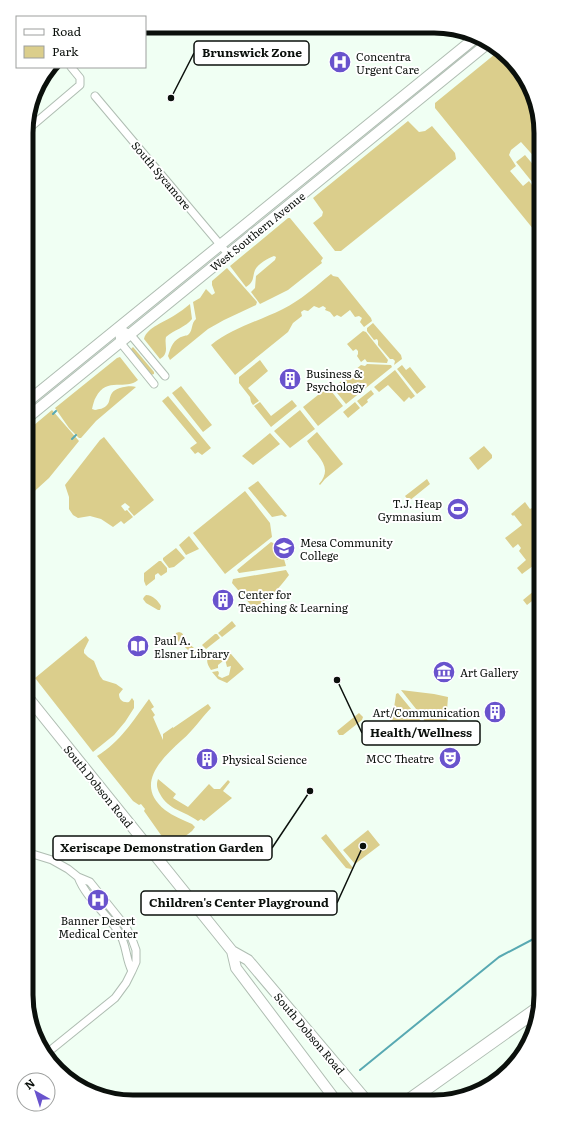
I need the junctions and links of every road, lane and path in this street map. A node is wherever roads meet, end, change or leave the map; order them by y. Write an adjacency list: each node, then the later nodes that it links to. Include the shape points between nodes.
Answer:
1 (472, 40): 6 (main road, West Southern Avenue)
2 (484, 47): 7 (main road, West Southern Avenue)
3 (72, 68): 5 (street, via 80,78 80,85)
4 (95, 96): 6 (street, South Sycamore)
5 (33, 125)
6 (221, 245): 7 (street, South Sycamore); 8 (main road, West Southern Avenue)
7 (228, 254): 9 (main road, West Southern Avenue)
8 (118, 328): 9 (street); 10 (street); 13 (main road, West Southern Avenue)
9 (130, 334): 10 (main road, West Southern Avenue); 11 (street)
10 (120, 342): 12 (street); 16 (main road, West Southern Avenue)
11 (165, 376)
12 (154, 384)
13 (41, 391): 14 (main road, West Southern Avenue); 15 (main road, via 40,398)
14 (33, 397)
15 (33, 404)
16 (33, 413)
17 (33, 704): 19 (main road, South Dobson Road)
18 (33, 854): 21 (street, via 58,863 78,877 82,887 118,931 132,971 115,998)
19 (232, 951): 22 (main road, South Dobson Road, via 236,968); 23 (main road, South Dobson Road, via 248,960)
20 (532, 1013): 24 (highway)
21 (50, 1050)
22 (332, 1095)
23 (362, 1095)
24 (417, 1095)

